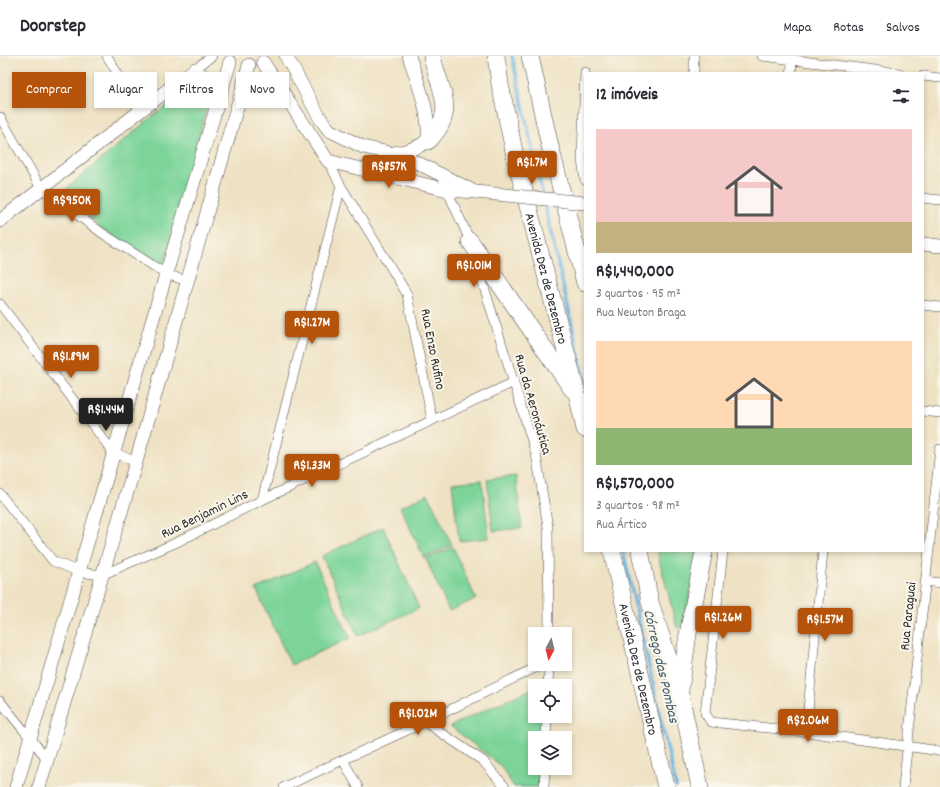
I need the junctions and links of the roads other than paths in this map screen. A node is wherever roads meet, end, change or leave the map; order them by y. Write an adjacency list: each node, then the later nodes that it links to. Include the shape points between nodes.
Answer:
1 (106, 56): 24 (street)
2 (212, 56): 14 (street)
3 (286, 56): 27 (street, via 329,130 363,147)
4 (409, 56): 26 (street, via 425,106 429,129)
5 (432, 56): 26 (highway, via 444,93 445,113 437,132)
6 (496, 56): 48 (highway, Avenida Dez de Dezembro, via 515,156)
7 (530, 56): 42 (highway)
8 (694, 56): 17 (street)
9 (762, 56): 10 (street)
10 (793, 58): 18 (street); 19 (street)
11 (226, 59): 13 (street); 16 (street)
12 (267, 59): 13 (street); 28 (street, Rua Enzo Rufino)
13 (249, 65): 43 (street)
14 (195, 69): 15 (street); 24 (street)
15 (200, 72)
16 (224, 72)
17 (694, 72)
18 (791, 72)
19 (892, 72)
20 (924, 76): 21 (street)
21 (940, 78)
22 (584, 101): 29 (street)
23 (216, 108): 41 (street)
24 (140, 111): 31 (street)
25 (0, 118): 31 (street)
26 (428, 141): 27 (street, via 404,152)
27 (390, 153): 33 (street, via 418,163)
28 (325, 156): 30 (street, Rua Enzo Rufino); 32 (street)
29 (584, 173)
30 (341, 186): 51 (street, Rua Enzo Rufino, via 407,294); 57 (street)
31 (41, 188): 37 (street); 41 (street, via 102,233)
32 (447, 190): 33 (street); 38 (street, Rua da Aeronáutica)
33 (476, 192): 36 (street, bridge)
34 (924, 198): 35 (street)
35 (940, 200)
36 (584, 202)
37 (0, 221)
38 (470, 241): 47 (street, Rua da Aeronáutica); 48 (highway)
39 (924, 244): 40 (street)
40 (940, 246)
41 (166, 274): 43 (street); 54 (street)
42 (584, 279)
43 (187, 280): 55 (street)
44 (0, 304): 54 (street)
45 (924, 305): 46 (street)
46 (940, 307)
47 (514, 382): 51 (street, Rua Benjamin Lins); 69 (street, Rua da Aeronáutica, via 536,454 548,527)
48 (578, 398): 52 (highway, Avenida Dez de Dezembro)
49 (924, 411): 50 (street)
50 (940, 413)
51 (432, 420): 57 (street, Rua Benjamin Lins)
52 (584, 425)
53 (940, 449): 67 (street, Rua Paraguai)
54 (113, 452): 55 (street); 65 (street)
55 (136, 462): 66 (street)
56 (0, 494): 65 (street, via 53,561)
57 (262, 500): 66 (street, Rua Benjamin Lins, via 173,544)
58 (612, 552): 87 (highway, Avenida Dez de Dezembro)
59 (640, 552): 71 (highway, Avenida Dez de Dezembro, via 650,602)
60 (704, 552): 71 (highway, via 688,634)
61 (718, 552): 64 (street)
62 (723, 552): 64 (street)
63 (823, 552): 74 (street)
64 (722, 561): 74 (street, via 705,713 711,722)
65 (79, 572): 66 (street); 75 (street)
66 (102, 575): 78 (street)
67 (925, 581): 68 (street); 76 (street, Rua Paraguai)
68 (940, 583)
69 (549, 627)
70 (529, 671): 73 (street)
71 (680, 694): 88 (highway, Avenida Dez de Dezembro)
72 (0, 701): 75 (street)
73 (424, 722): 79 (street); 85 (street, via 483,760)
74 (806, 732): 76 (street)
75 (30, 740): 78 (street); 81 (street)
76 (908, 746): 77 (street); 89 (street, Rua Paraguai)
77 (940, 751)
78 (48, 760): 82 (street)
79 (343, 760): 83 (street); 84 (street)
80 (545, 775): 86 (street)
81 (16, 787)
82 (39, 787)
83 (284, 787)
84 (358, 787)
85 (505, 787)
86 (544, 787)
87 (666, 787)
88 (700, 787)
89 (903, 787)

